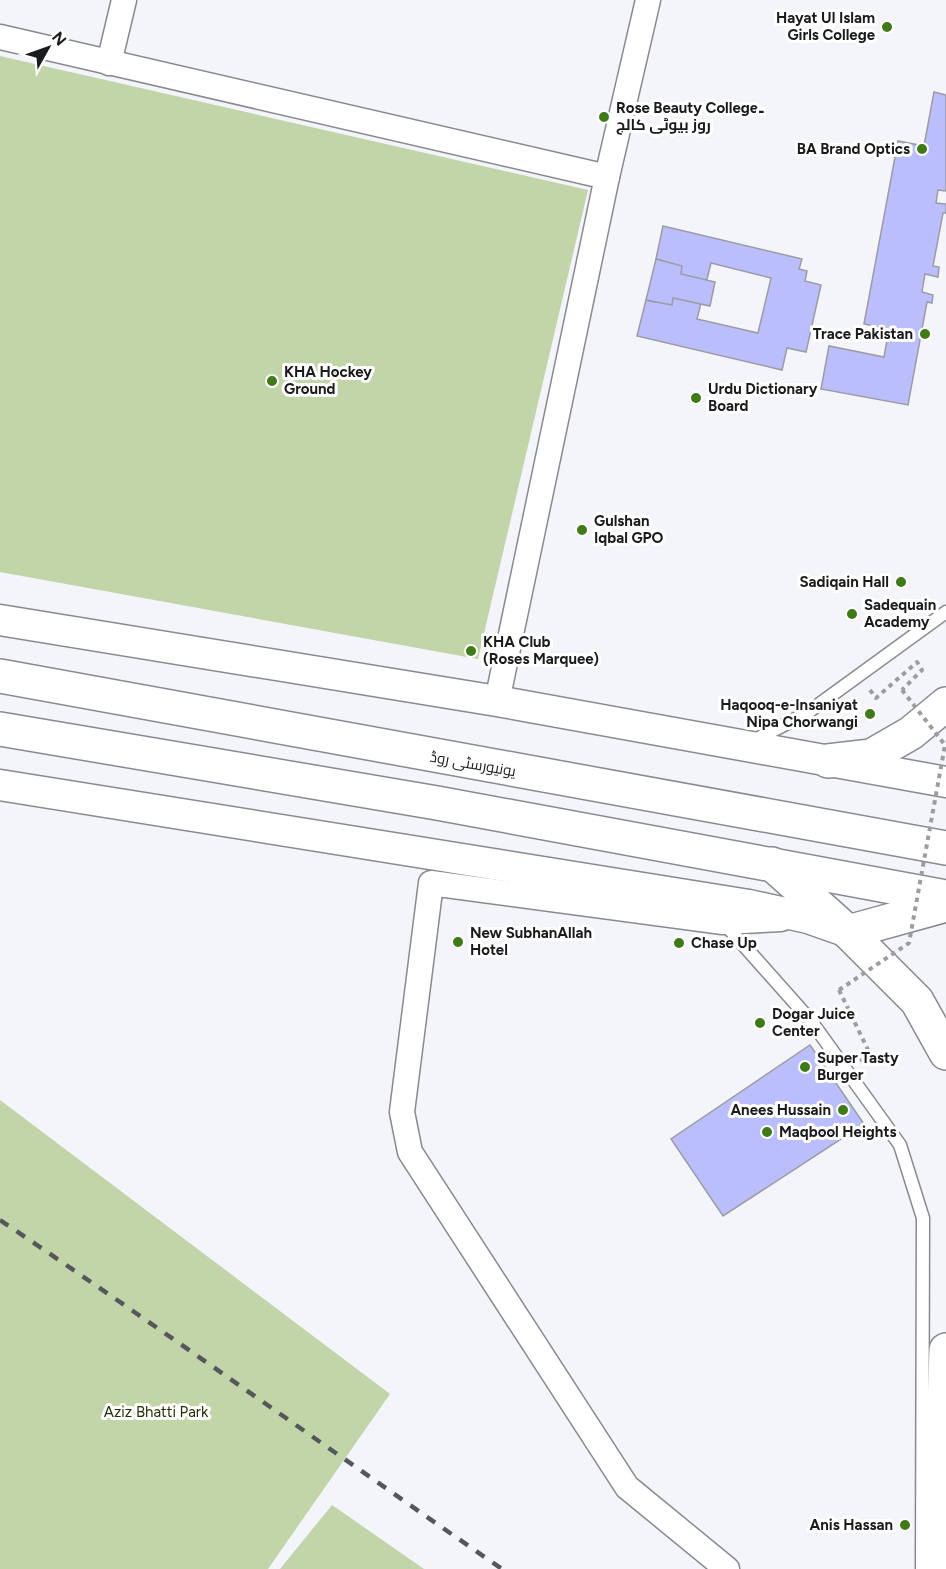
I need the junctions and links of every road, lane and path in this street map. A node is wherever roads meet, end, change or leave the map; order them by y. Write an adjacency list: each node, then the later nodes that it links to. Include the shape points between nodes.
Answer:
1 (124, 0): 4 (street)
2 (648, 0): 5 (street)
3 (0, 37): 4 (street)
4 (109, 63): 5 (street)
5 (607, 177): 10 (street)
6 (946, 612): 13 (lane, via 807,713)
7 (0, 620): 10 (street)
8 (0, 676): 17 (main road, یونیورسٹی روڈ)
9 (890, 686): 26 (path, bridge, via 917,662 922,670 902,690 945,744 909,943 839,990 870,1054)
10 (497, 701): 13 (street)
11 (946, 704): 14 (main road, via 911,733 871,756)
12 (0, 729): 18 (main road)
13 (745, 745): 14 (street)
14 (828, 761): 15 (street)
15 (946, 782)
16 (0, 785): 19 (street)
17 (946, 848)
18 (772, 864): 20 (main road); 24 (main road)
19 (433, 869): 22 (street, via 749,905); 23 (street); 28 (street, via 402,1112 410,1152 627,1487)
20 (946, 897)
21 (946, 905): 24 (main road)
22 (808, 918): 23 (street); 24 (street)
23 (723, 922): 26 (lane, via 811,1021)
24 (848, 932): 25 (main road, via 917,1001)
25 (946, 1053)
26 (847, 1069): 29 (lane, via 900,1145 923,1218)
27 (946, 1350): 30 (main road)
28 (727, 1569)
29 (922, 1569)
30 (943, 1569)

